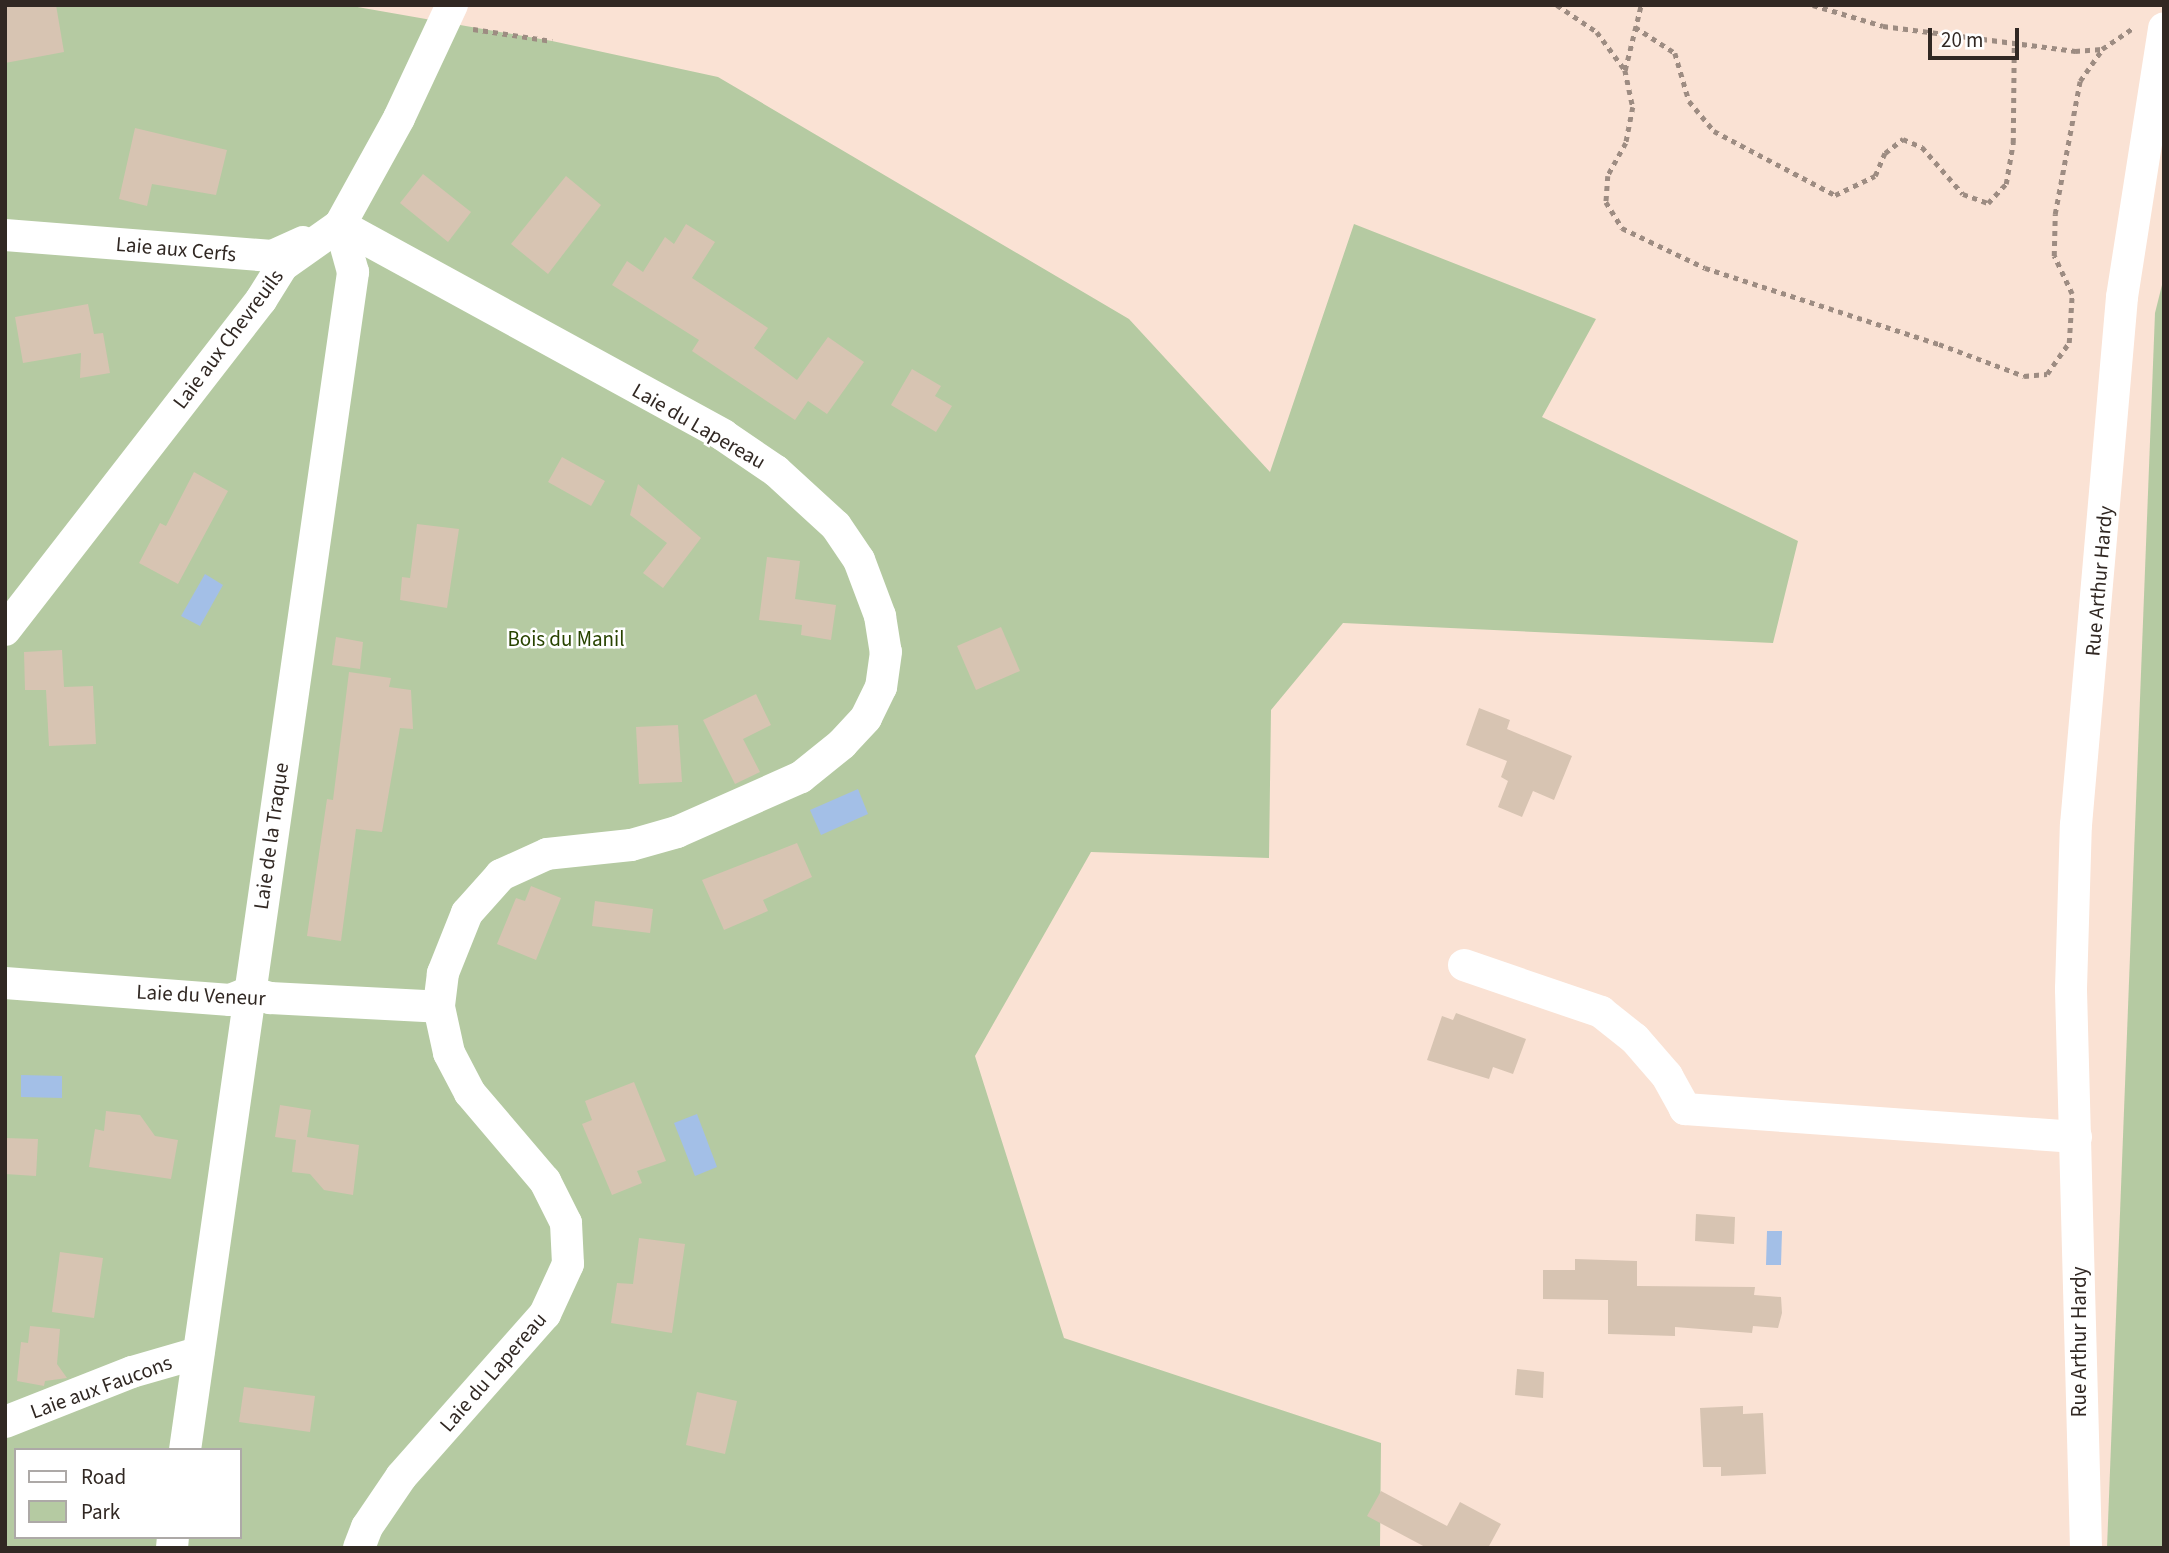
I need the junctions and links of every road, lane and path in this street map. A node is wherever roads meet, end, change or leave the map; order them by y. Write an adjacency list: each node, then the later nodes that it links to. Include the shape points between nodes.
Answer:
1 (1557, 5): 10 (path, via 1597,32)
2 (1641, 5): 6 (path)
3 (1813, 5): 8 (path, via 1883,26)
4 (457, 16): 7 (path); 11 (street, Laie aux Chevreuils)
5 (2151, 26): 9 (path); 18 (street, Rue Arthur Hardy, via 2122,297 2076,825 2071,989)
6 (1635, 27): 8 (path, via 1675,53 1689,101 1714,131 1835,195 1875,176 1885,153 1903,139 1922,147 1963,194 1988,203 2006,184 2009,170); 10 (path)
7 (552, 41)
8 (2014, 44): 9 (path)
9 (2102, 49): 10 (path, via 2080,81 2056,214 2054,256 2073,294 2069,343 2047,374 2024,376 1705,268 1622,228 1606,202 1608,176 1626,143 1633,107)
10 (1625, 70)
11 (340, 225): 12 (street, Laie aux Cerfs, via 272,256); 13 (street, Laie aux Chevreuils, via 282,266 261,300); 16 (street, Laie de la Traque, via 353,272); 17 (street, Laie du Lapereau, via 723,435 776,471 836,526 859,560 880,616 886,652 881,687 866,718 801,777 677,832 631,845 547,853 501,876 456,932 443,973)
12 (5, 235)
13 (5, 630)
14 (1464, 965): 18 (street, via 1601,1012 1635,1039 1667,1076 1685,1109)
15 (5, 983): 16 (street, Laie du Veneur, via 230,999)
16 (250, 992): 17 (street, Laie du Veneur, via 270,998); 19 (street, Laie de la Traque)
17 (439, 1007): 22 (street, Laie du Lapereau, via 449,1054 470,1093 545,1181 555,1200 566,1223 568,1264 545,1314 401,1477 366,1527)
18 (2076, 1137): 23 (street, Rue Arthur Hardy)
19 (198, 1353): 20 (street, Laie aux Faucons, via 132,1372); 21 (street, Laie de la Traque)
20 (5, 1422)
21 (185, 1448)
22 (359, 1548)
23 (2086, 1548)

